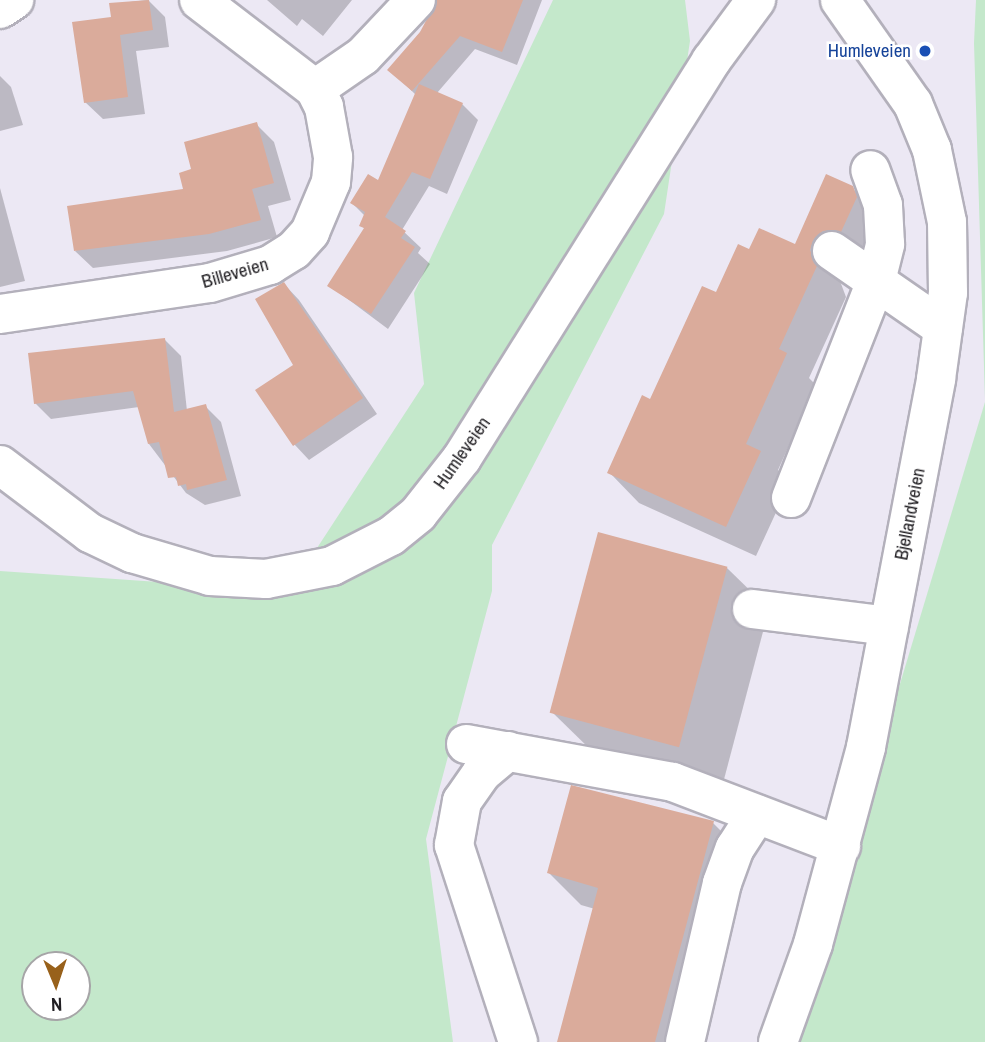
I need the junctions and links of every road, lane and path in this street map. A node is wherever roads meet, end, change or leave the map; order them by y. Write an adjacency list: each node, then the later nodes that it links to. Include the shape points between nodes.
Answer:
1 (14, 0): 6 (street)
2 (199, 0): 7 (street)
3 (416, 0): 7 (street, via 362,56)
4 (756, 0): 13 (street, Humleveien, via 711,61 462,457 418,514 391,536 332,566 267,579 210,576 132,553 90,533)
5 (840, 0): 12 (street, Bjellandveien, via 913,104 932,149 947,222 948,293)
6 (0, 9)
7 (316, 89): 11 (street, Billeveien, via 326,120 331,182 323,209 294,250 270,265 209,283)
8 (870, 170): 10 (street, via 883,205 885,244)
9 (832, 251): 10 (street)
10 (876, 281): 12 (street); 14 (street)
11 (0, 314)
12 (943, 328): 16 (street, Bjellandveien)
13 (0, 465)
14 (791, 498)
15 (752, 608): 16 (street)
16 (889, 626): 20 (street, Bjellandveien)
17 (466, 744): 18 (street)
18 (508, 751): 19 (street, via 673,782); 21 (street, via 481,774 461,801 454,845)
19 (757, 814): 20 (street); 22 (street, via 735,848 722,883)
20 (841, 846): 23 (street, Bjellandveien)
21 (518, 1042)
22 (685, 1042)
23 (778, 1042)

